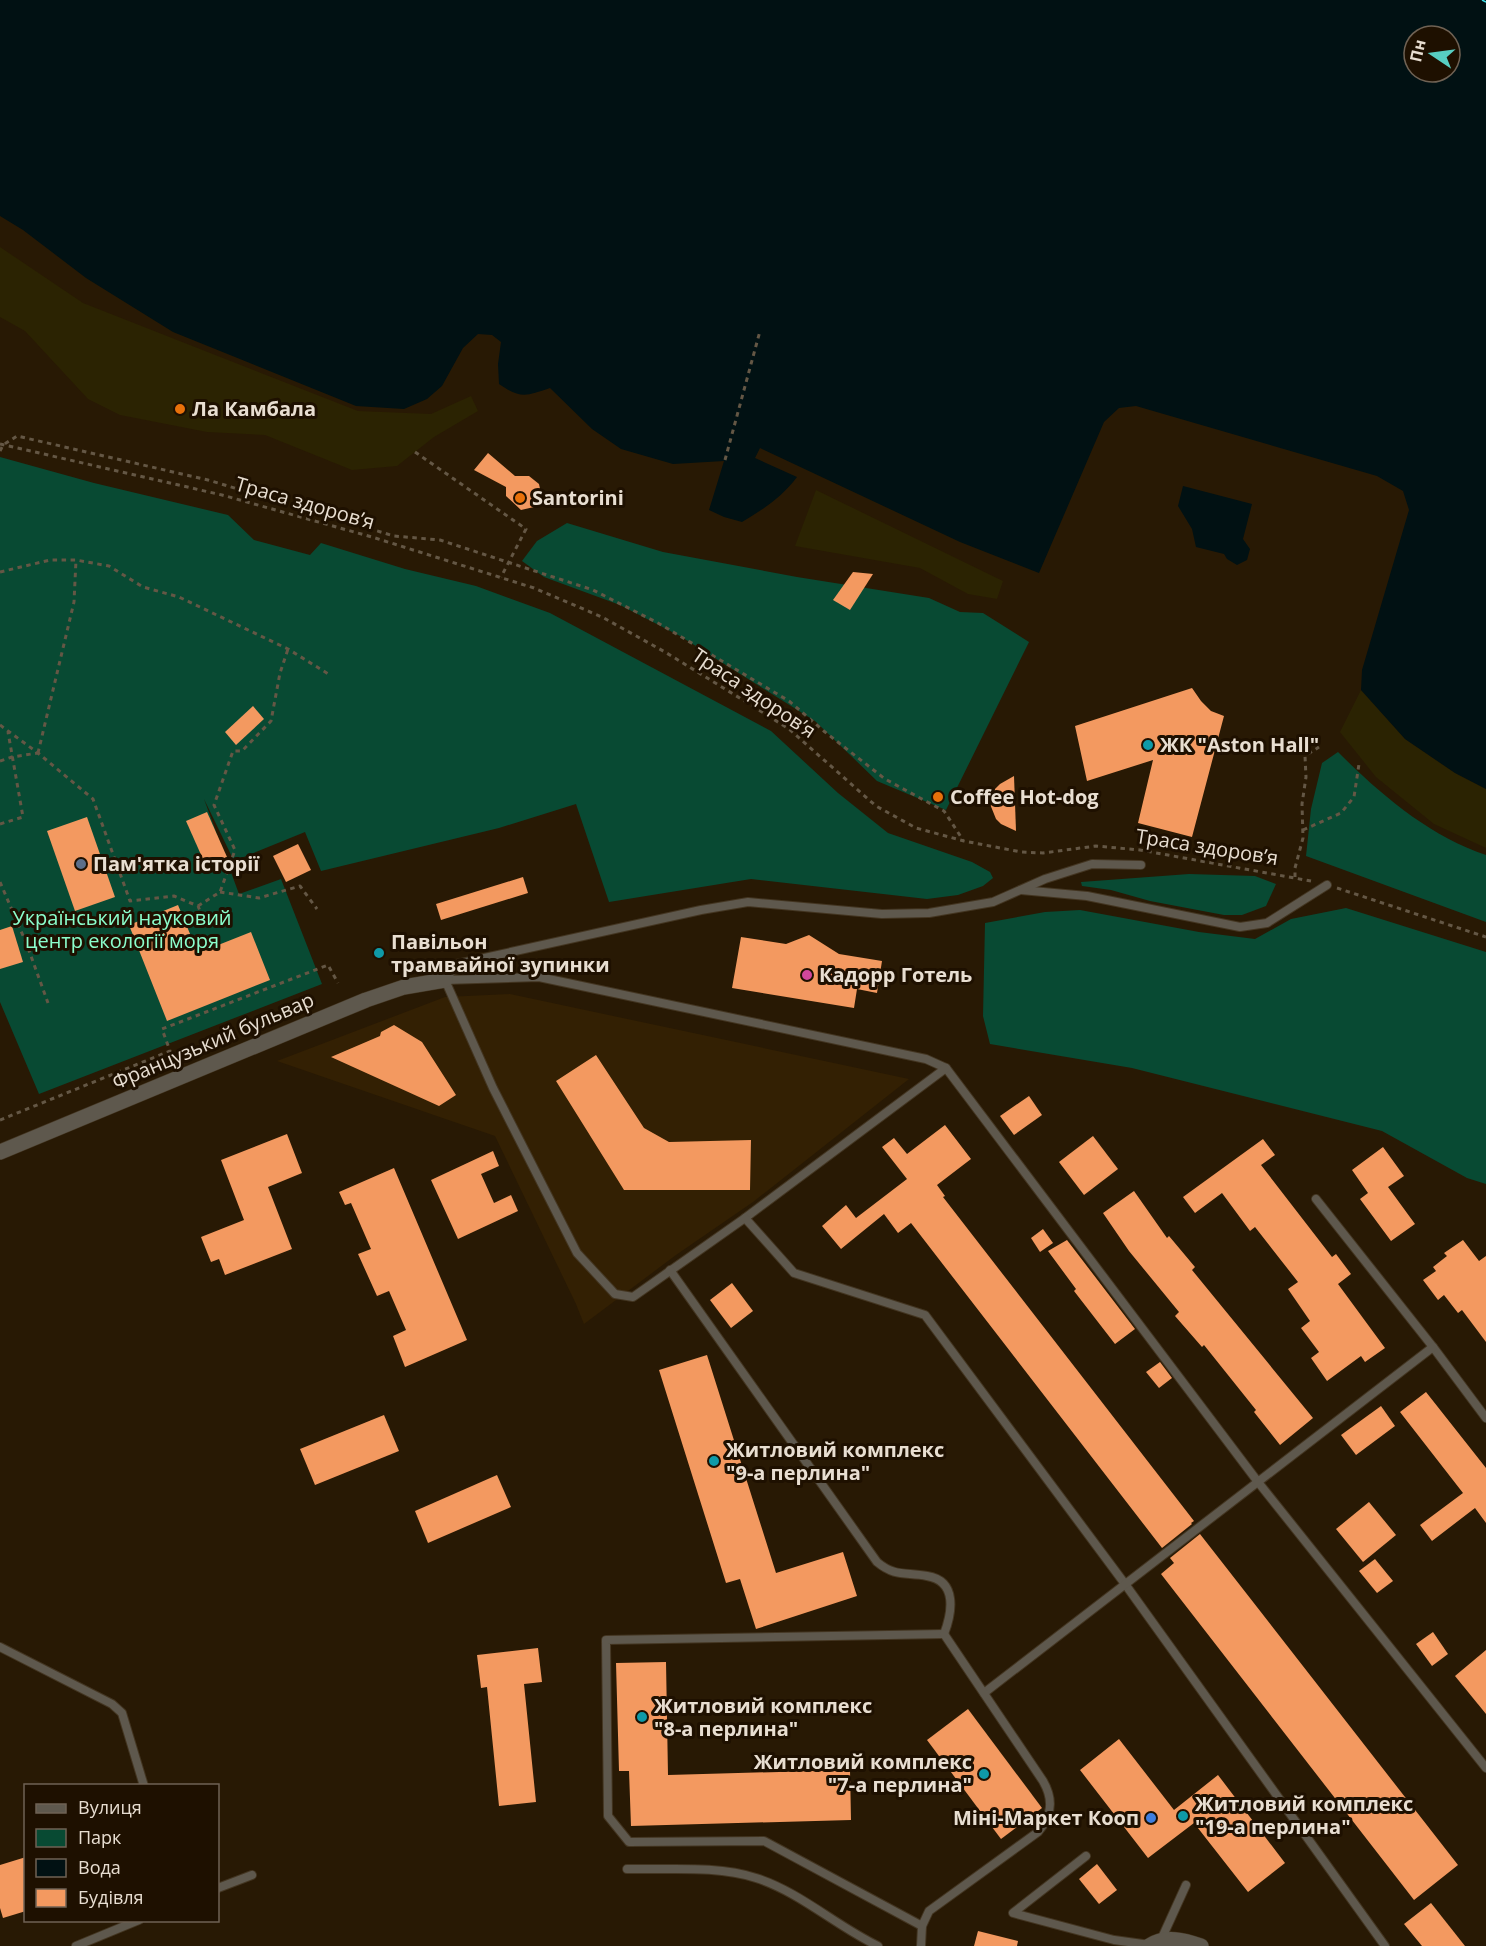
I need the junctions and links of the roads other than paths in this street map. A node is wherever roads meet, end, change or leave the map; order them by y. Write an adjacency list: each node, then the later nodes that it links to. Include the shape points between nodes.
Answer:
1 (1140, 865): 3 (lane, via 1092,864)
2 (1328, 885): 3 (lane, via 1267,923 1240,927 1087,896)
3 (1020, 890): 4 (lane, via 993,903 929,913 882,914 748,902 457,964)
4 (445, 980): 5 (lane, via 539,977 926,1059); 6 (street, Французький бульвар, via 404,987 366,1000); 9 (lane, via 493,1088 577,1253 615,1294 633,1297)
5 (946, 1068): 8 (lane); 12 (lane)
6 (0, 1152)
7 (1316, 1199): 10 (lane)
8 (745, 1218): 9 (lane); 13 (lane, via 794,1273 925,1315)
9 (670, 1270): 14 (lane, via 877,1562 898,1574 929,1576 948,1591 951,1617)
10 (1433, 1347): 11 (lane); 12 (lane)
11 (1486, 1418)
12 (1258, 1482): 13 (lane); 17 (lane)
13 (1125, 1584): 16 (lane); 31 (lane)
14 (944, 1634): 16 (lane); 25 (lane, via 606,1640 609,1816 629,1842 764,1840)
15 (0, 1647): 18 (lane, via 112,1704 122,1713)
16 (984, 1693): 25 (lane, via 1048,1791 1050,1813 1038,1832 929,1911)
17 (1486, 1767)
18 (144, 1784)
19 (1086, 1856): 26 (lane, via 1013,1913 1114,1940)
20 (627, 1869): 28 (lane, via 741,1873 778,1887)
21 (252, 1875): 23 (lane)
22 (1186, 1885): 26 (lane)
23 (219, 1888)
24 (134, 1922): 27 (lane)
25 (922, 1926): 29 (lane)
26 (1153, 1944): 30 (street, via 1174,1940)
27 (76, 1946)
28 (878, 1946)
29 (921, 1946)
30 (1201, 1946)
31 (1384, 1946)

